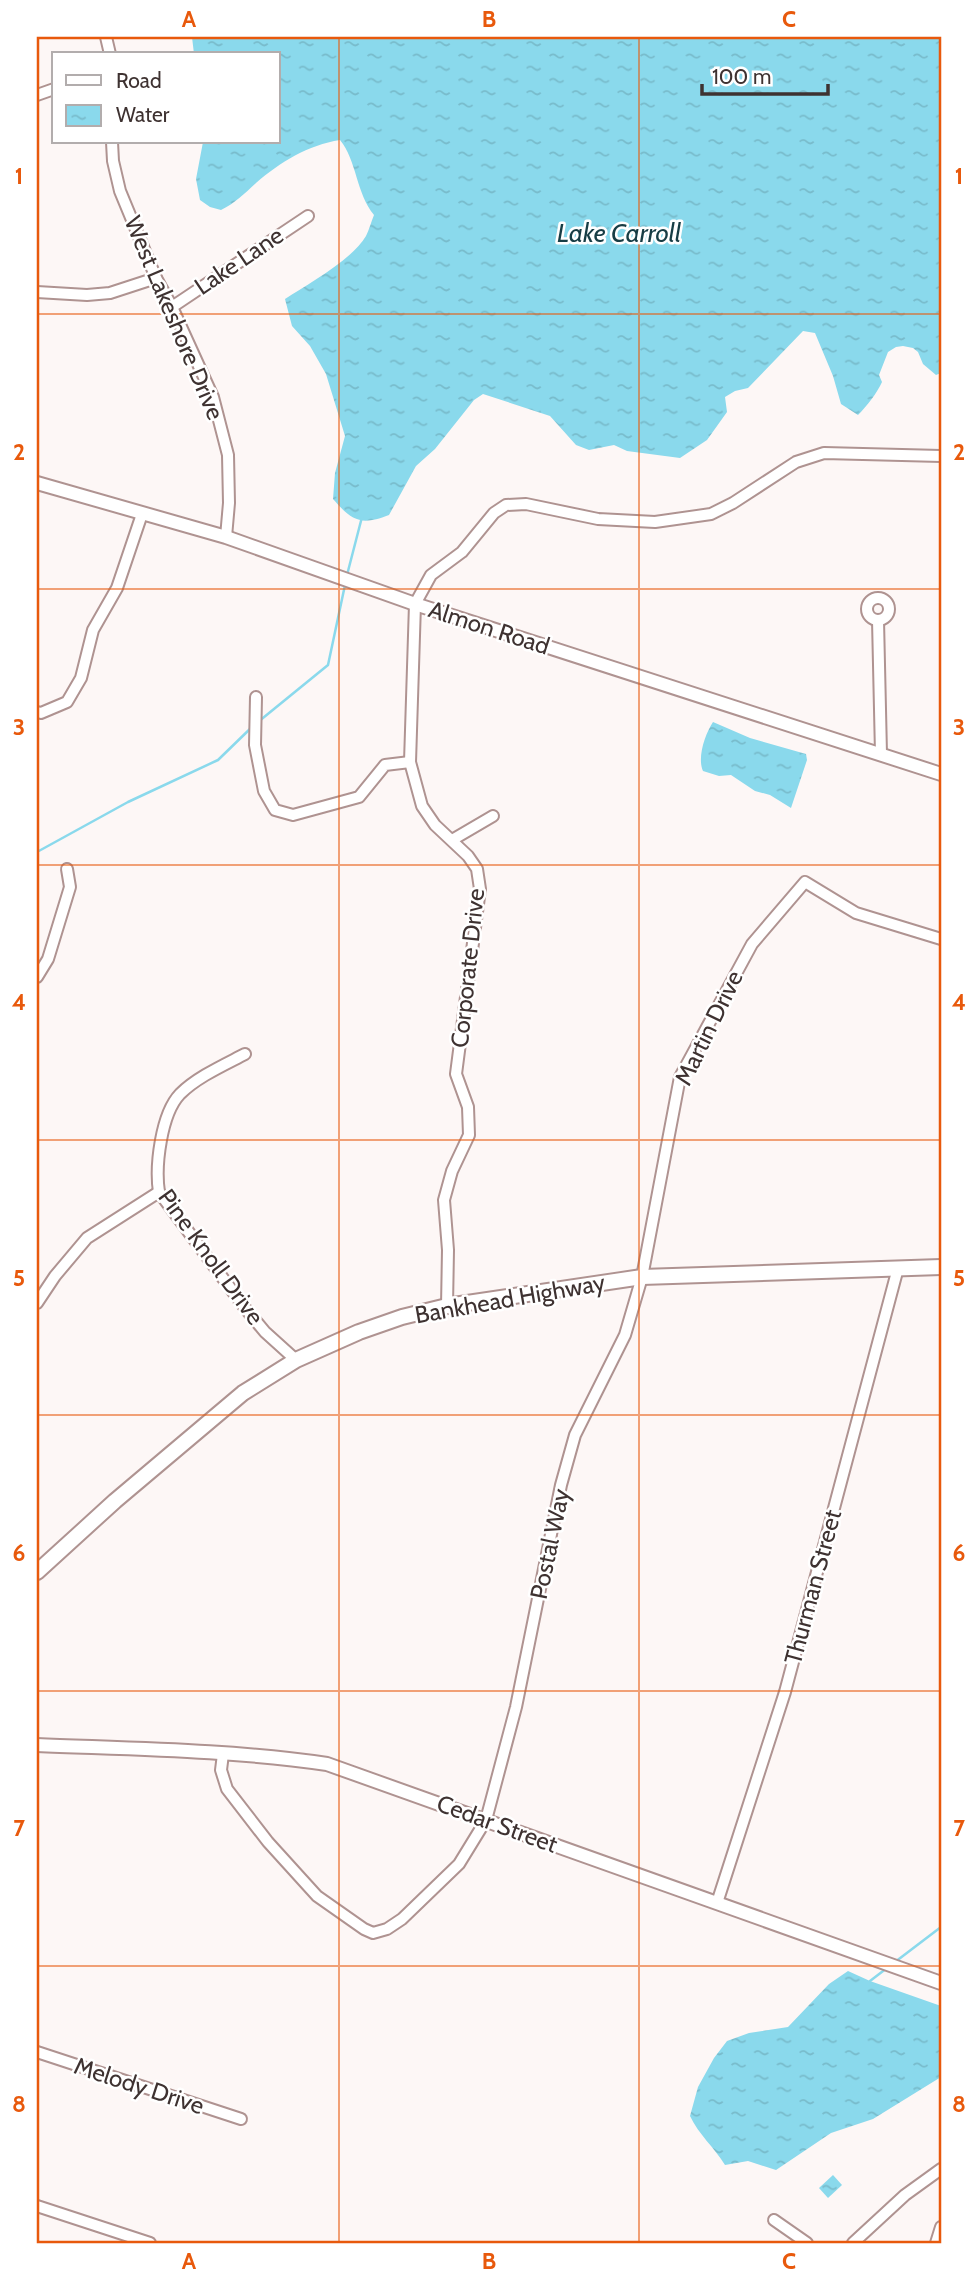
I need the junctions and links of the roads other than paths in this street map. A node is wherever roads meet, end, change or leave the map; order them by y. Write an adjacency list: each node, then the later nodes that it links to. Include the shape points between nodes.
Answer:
1 (112, 144): 3 (street, West Lakeshore Drive, via 121,191)
2 (308, 216): 5 (street, Lake Lane)
3 (156, 278): 4 (street, via 110,293); 5 (street, West Lakeshore Drive)
4 (37, 292)
5 (172, 307): 9 (street, West Lakeshore Drive, via 213,397 228,455)
6 (941, 456): 10 (street, via 824,453 796,462 710,514 655,522 506,505 462,552 431,575)
7 (37, 483): 8 (street, Almon Road)
8 (142, 514): 9 (street, Almon Road); 13 (street, via 117,588 93,630 82,678 67,702)
9 (226, 537): 10 (street, Almon Road)
10 (415, 604): 14 (street, Almon Road); 15 (street, Corporate Drive)
11 (878, 620): 14 (street)
12 (256, 697): 15 (street, via 255,745 264,791 275,810 293,815 359,797 385,765)
13 (37, 712)
14 (881, 754): 16 (street, Almon Road)
15 (410, 762): 18 (street, Corporate Drive, via 422,806)
16 (941, 774)
17 (493, 816): 18 (street)
18 (452, 840): 28 (street, Corporate Drive, via 473,862 480,889 456,1074 468,1107 469,1135 444,1200)
19 (67, 869): 21 (street, via 70,887 48,959)
20 (941, 939): 26 (street, Martin Drive, via 856,913 805,882 752,944 680,1077)
21 (37, 977)
22 (245, 1054): 23 (street, Pine Knoll Drive, via 179,1095 165,1123 158,1155)
23 (159, 1192): 27 (street, via 88,1238); 29 (street, Pine Knoll Drive, via 245,1308)
24 (941, 1267): 25 (main road, Bankhead Highway)
25 (898, 1268): 26 (main road, Bankhead Highway); 34 (street, Thurman Street, via 785,1692)
26 (642, 1277): 28 (main road, Bankhead Highway); 33 (street, Postal Way, via 625,1335 575,1435 516,1707)
27 (37, 1303)
28 (447, 1306): 29 (main road, Bankhead Highway, via 359,1332)
29 (296, 1360): 30 (main road, Bankhead Highway, via 243,1393 194,1432)
30 (37, 1572)
31 (37, 1745): 32 (street, Cedar Street)
32 (223, 1754): 33 (street, Cedar Street, via 327,1764); 33 (street, Postal Way, via 221,1770 228,1789 268,1842 317,1896 373,1933 402,1919 447,1877)
33 (486, 1820): 34 (street, Cedar Street)
34 (717, 1903): 35 (street, Cedar Street)
35 (941, 1983)
36 (37, 2052): 37 (street, Melody Drive)
37 (241, 2119)
38 (941, 2171): 44 (street, via 905,2195)
39 (37, 2206): 43 (street)
40 (774, 2220): 42 (street)
41 (941, 2227): 45 (street)
42 (801, 2241)
43 (150, 2243)
44 (853, 2243)
45 (936, 2243)

